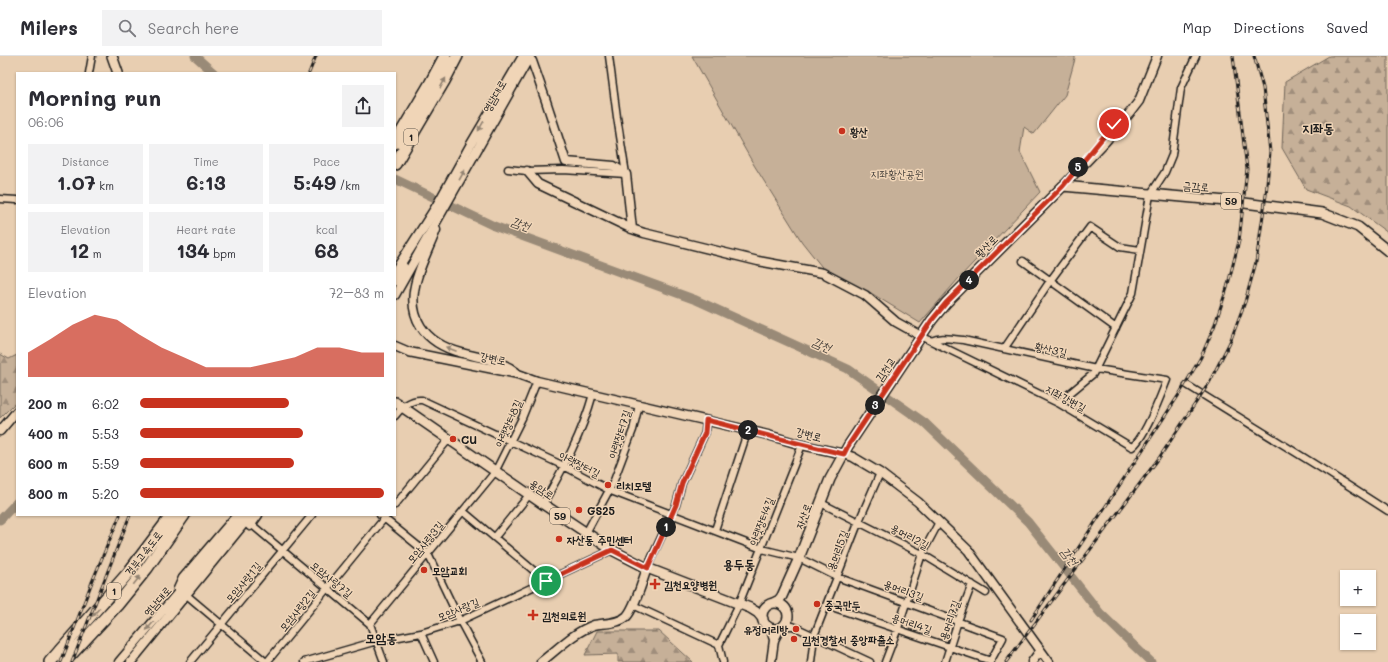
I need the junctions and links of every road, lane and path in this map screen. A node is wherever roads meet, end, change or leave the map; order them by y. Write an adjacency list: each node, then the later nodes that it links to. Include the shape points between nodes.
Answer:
1 (92, 56): 11 (street)
2 (112, 56): 12 (main road)
3 (445, 56): 13 (highway, 1)
4 (457, 56): 13 (highway, 1, one-way to 4)
5 (522, 56): 15 (street, 영남대로, one-way to 15)
6 (609, 56): 19 (street)
7 (1151, 56): 20 (street, 황산로, via 1134,99)
8 (1157, 56): 20 (street, 황산로, via 1139,101)
9 (1196, 56): 21 (street, via 1181,88 1172,155 1165,172)
10 (531, 59): 15 (street, 영남대로); 19 (street, via 566,162 614,166)
11 (89, 72)
12 (118, 72)
13 (423, 107): 14 (highway, 1); 16 (highway, 1)
14 (396, 142)
15 (474, 146): 24 (street)
16 (396, 162)
17 (508, 169): 18 (street)
18 (527, 171): 19 (street, via 563,170); 25 (street, via 538,184)
19 (626, 174): 25 (street)
20 (1063, 186): 21 (main road, 금감로 / 59); 34 (main road, 황산로, via 946,303)
21 (1150, 195): 26 (street); 27 (main road, 금감로 / 59, via 1237,202 1322,213 1358,227)
22 (0, 199): 23 (street)
23 (16, 200)
24 (442, 205): 29 (main road); 30 (street); 32 (street); 42 (street, one-way to 24, via 504,365 451,350 439,344 427,336 418,321 413,302 417,277)
25 (632, 229): 34 (street, via 692,246 822,274 865,295 896,322)
26 (1140, 250): 31 (street, via 1120,248 1090,227); 33 (street, via 1133,293)
27 (1388, 251)
28 (1022, 261): 31 (street)
29 (396, 271)
30 (396, 279)
31 (1050, 280): 33 (street); 38 (street)
32 (396, 293)
33 (1116, 328): 41 (street)
34 (921, 336): 35 (street, 지좌강변길); 36 (main road, 황산로)
35 (931, 341): 38 (street, 황산3길, via 937,338 962,340); 48 (street, 지좌강변길)
36 (915, 345): 57 (main road, 김천교)
37 (396, 346): 40 (street, 강변로)
38 (1004, 349): 41 (street, 황산3길)
39 (396, 352): 40 (street, 강변로)
40 (409, 352): 42 (street, 강변로)
41 (1096, 368): 43 (street, 황산3길); 48 (street, via 1093,374)
42 (518, 374): 44 (street, 강변로)
43 (1167, 380): 48 (street, 지좌강변길, via 1150,420 1132,447)
44 (537, 381): 46 (street, 강변로); 55 (street, 아랫장터8길)
45 (1187, 385): 67 (street)
46 (593, 394): 49 (street, 강변로); 58 (street, via 587,416)
47 (399, 404): 54 (main road, 용암로 / 59); 55 (street, 아랫장터길, via 422,400)
48 (1058, 404)
49 (639, 405): 51 (street, 강변로); 61 (street, 아랫장터7길, via 633,430)
50 (16, 412): 53 (street)
51 (706, 420): 52 (street, 강변로); 68 (street, via 705,433 682,483)
52 (748, 430): 56 (street, 강변로); 80 (street)
53 (0, 431)
54 (450, 439): 59 (main road, 용암로 / 59); 64 (street)
55 (511, 441): 58 (street, 아랫장터길); 59 (street, 아랫장터8길)
56 (802, 445): 57 (street, 강변로); 83 (street, 아랫장터4길)
57 (846, 450): 60 (street, 강변로); 63 (main road, 자산로, via 830,479)
58 (564, 466): 61 (street, 아랫장터길); 65 (street)
59 (495, 472): 62 (main road, 용암로 / 59); 66 (street, 모암사랑3길)
60 (880, 473): 77 (street, 용머리5길); 78 (street, 강변로)
61 (609, 490): 68 (street, 아랫장터길); 81 (street, 아랫장터7길)
62 (529, 495): 65 (main road, 용암로 / 59); 82 (street)
63 (821, 503): 77 (street, 용머리2길); 89 (main road, 자산로)
64 (396, 504)
65 (543, 504): 81 (main road, 용암로 / 59)
66 (463, 511): 82 (street); 86 (street, 모암사랑3길)
67 (1388, 511)
68 (672, 514): 80 (street, 아랫장터길); 90 (street)
69 (171, 516): 121 (highway, 경부고속도로 / 1, one-way to 121, via 129,572)
70 (183, 516): 122 (highway, 경부고속도로 / 1, one-way to 70, via 117,605)
71 (236, 516): 98 (street, via 183,578)
72 (243, 516): 88 (street)
73 (250, 516): 88 (street)
74 (257, 516): 79 (street)
75 (311, 516): 85 (street, 모암사랑1길)
76 (384, 516): 86 (street); 94 (street, 모암사랑2길)
77 (859, 522): 87 (street, 용머리2길); 91 (street, 용머리5길)
78 (939, 522): 87 (street); 119 (street, 강변로, via 968,550)
79 (251, 524): 85 (street, 모암사랑7길); 97 (street)
80 (715, 530): 83 (street, 아랫장터길)
81 (586, 533): 84 (main road, 용암로 / 59)
82 (495, 537): 92 (street)
83 (761, 548): 89 (street, 아랫장터길); 100 (street, 아랫장터4길)
84 (612, 550): 90 (main road, 용암로 / 59); 92 (street, 모암사랑길)
85 (282, 551): 94 (street, 모암사랑7길); 110 (street, 모암사랑1길)
86 (428, 554): 106 (street); 109 (street, 모암사랑3길)
87 (922, 554): 93 (street, 용머리2길); 99 (street)
88 (214, 556): 98 (street, 영남대로)
89 (799, 558): 91 (street, 용머리3길); 96 (main road, 자산로)
90 (648, 568): 100 (main road, 용암로 / 59); 101 (street)
91 (837, 577): 99 (street, 용머리3길); 103 (street, 용머리5길)
92 (546, 581): 106 (street, 모암사랑길)
93 (972, 584): 95 (street, 용머리2길); 107 (street, 용머리7길)
94 (328, 587): 109 (street, 모암사랑7길); 126 (street, 모암사랑2길)
95 (986, 593)
96 (782, 596): 102 (main road); 104 (main road)
97 (189, 597): 98 (street); 110 (street)
98 (176, 601): 123 (street, 영남대로, one-way to 123); 124 (street, 영남대로)
99 (907, 602): 107 (street, 용머리3길); 112 (street)
100 (739, 604): 105 (main road, 용암로 / 59); 117 (street, 아랫장터4길)
101 (632, 605): 117 (street); 131 (street, via 626,617 617,622 581,630)
102 (770, 605): 104 (main road, via 781,604); 105 (main road, 59, via 761,609); 108 (main road, via 762,615)
103 (826, 605): 112 (street, 용머리4길); 114 (street, 용머리5길)
104 (784, 607): 111 (main road, via 788,614)
105 (750, 608): 108 (main road, 59, via 758,612)
106 (460, 621): 113 (street, 모암사랑길); 130 (street)
107 (958, 621): 118 (street, 용머리7길); 138 (street, 용머리3길, via 1003,638)
108 (765, 623): 111 (main road, via 776,629); 115 (street)
109 (370, 624): 116 (street, 모암사랑7길)
110 (221, 625): 125 (street, 모암사랑1길); 126 (street)
111 (786, 625): 114 (street); 115 (street)
112 (898, 628): 118 (street, 용머리4길); 136 (street)
113 (421, 633): 116 (street, 모암사랑길); 129 (street)
114 (814, 636): 134 (street, 용머리5길); 135 (street)
115 (774, 640): 133 (street)
116 (377, 641): 120 (street, 모암사랑길); 128 (street, 모암사랑7길)
117 (720, 645): 132 (street)
118 (950, 647): 137 (street, 용머리7길); 138 (street, 용머리4길)
119 (1040, 651): 139 (street); 140 (street, 강변로)
120 (327, 659): 127 (street, 모암사랑길)
121 (50, 662)
122 (64, 662)
123 (119, 662)
124 (131, 662)
125 (190, 662)
126 (266, 662)
127 (304, 662)
128 (384, 662)
129 (434, 662)
130 (482, 662)
131 (541, 662)
132 (723, 662)
133 (771, 662)
134 (811, 662)
135 (870, 662)
136 (885, 662)
137 (945, 662)
138 (990, 662)
139 (1032, 662)
140 (1049, 662)

